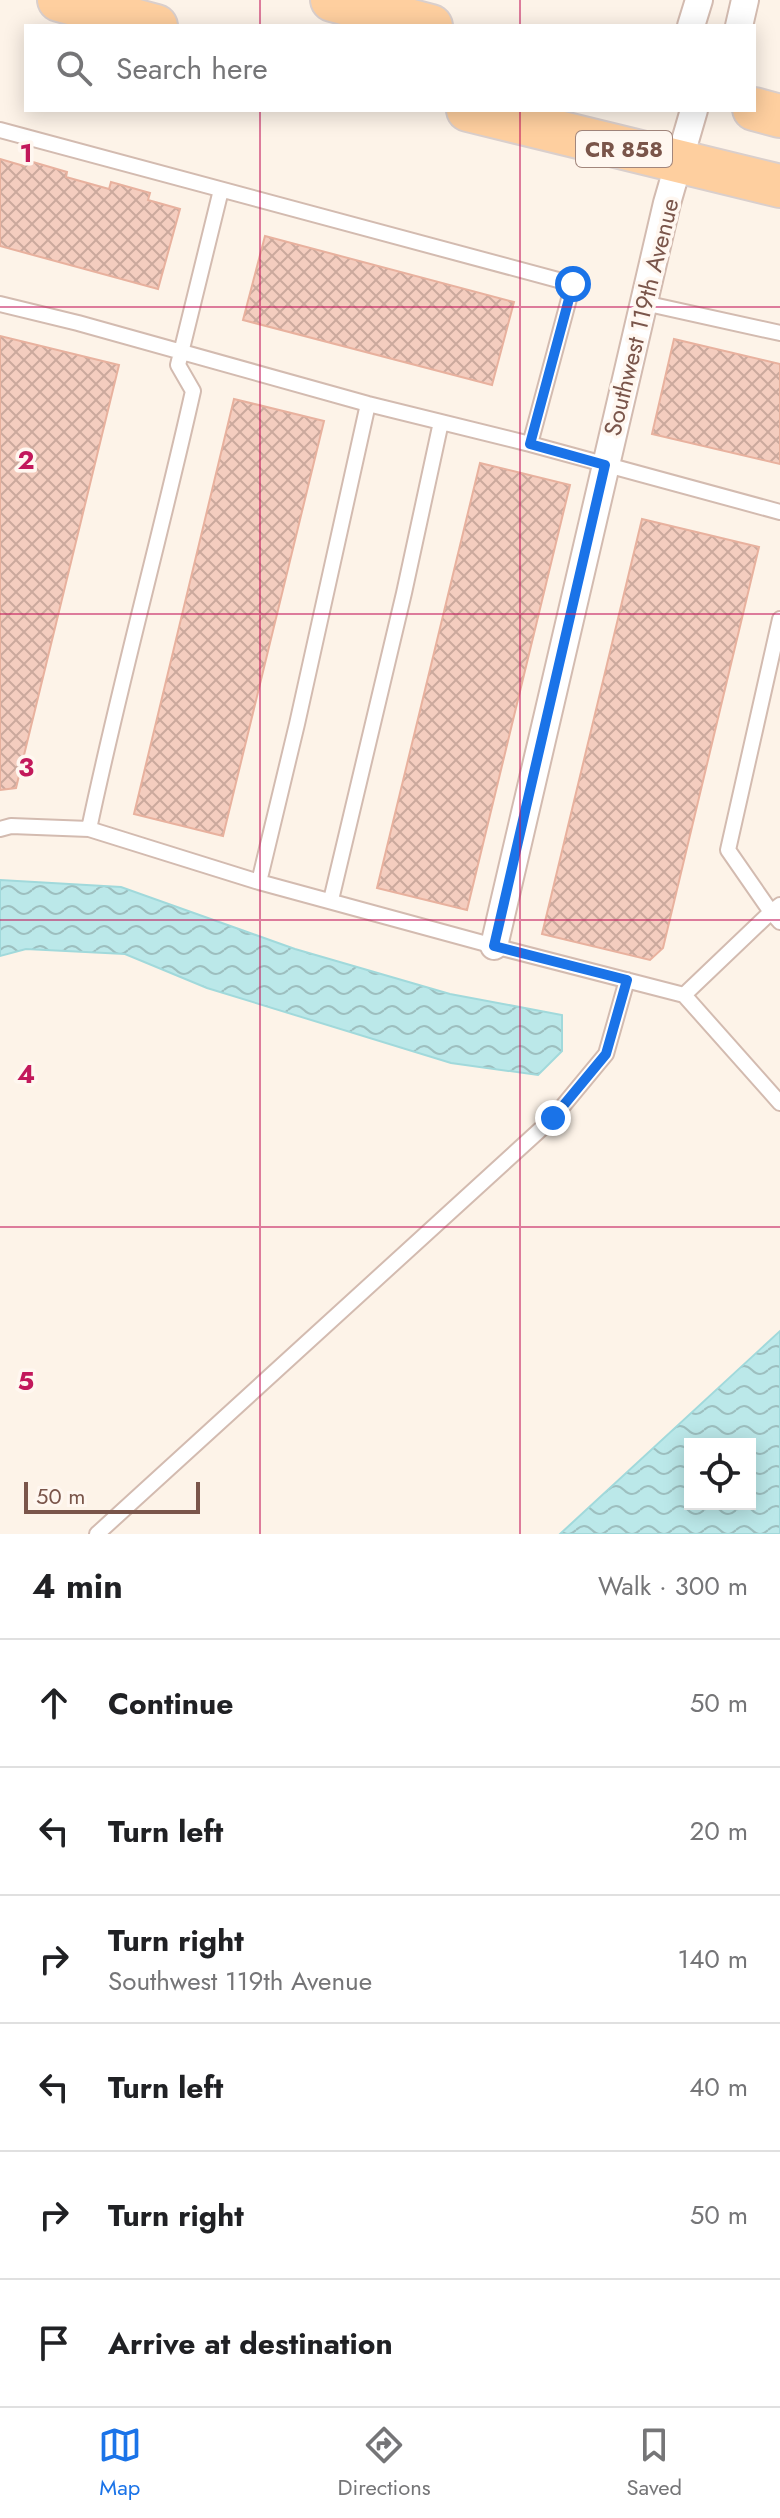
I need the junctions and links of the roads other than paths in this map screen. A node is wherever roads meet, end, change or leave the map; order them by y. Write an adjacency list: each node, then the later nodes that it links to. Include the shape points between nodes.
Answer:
1 (59, 0): 5 (main road)
2 (332, 0): 6 (main road)
3 (699, 0): 7 (street)
4 (745, 0): 8 (street)
5 (149, 24)
6 (423, 24)
7 (692, 24)
8 (739, 24)
9 (756, 110): 12 (main road)
10 (476, 112): 14 (main road, CR 858)
11 (693, 112): 14 (street, Southwest 119th Avenue)
12 (780, 116)
13 (0, 130): 16 (lane)
14 (678, 163): 15 (main road, CR 858); 17 (street, Southwest 119th Avenue)
15 (780, 186)
16 (221, 190): 20 (lane); 23 (lane, via 573,284)
17 (644, 303): 19 (lane); 24 (street, Southwest 119th Avenue)
18 (0, 304): 20 (lane)
19 (780, 333)
20 (181, 350): 21 (lane); 28 (lane, via 178,365 193,391)
21 (368, 404): 22 (lane); 29 (lane)
22 (441, 422): 23 (lane); 30 (lane)
23 (530, 444): 24 (lane)
24 (605, 465): 25 (lane); 32 (street, Southwest 119th Avenue)
25 (780, 512)
26 (780, 619): 31 (lane, via 728,850)
27 (0, 829): 28 (lane)
28 (89, 829): 29 (lane)
29 (259, 882): 30 (lane)
30 (331, 900): 32 (lane)
31 (777, 913): 34 (lane)
32 (494, 946): 33 (lane)
33 (627, 980): 34 (lane); 36 (lane, via 606,1054 553,1118)
34 (684, 995): 35 (lane)
35 (780, 1103)
36 (97, 1534)

